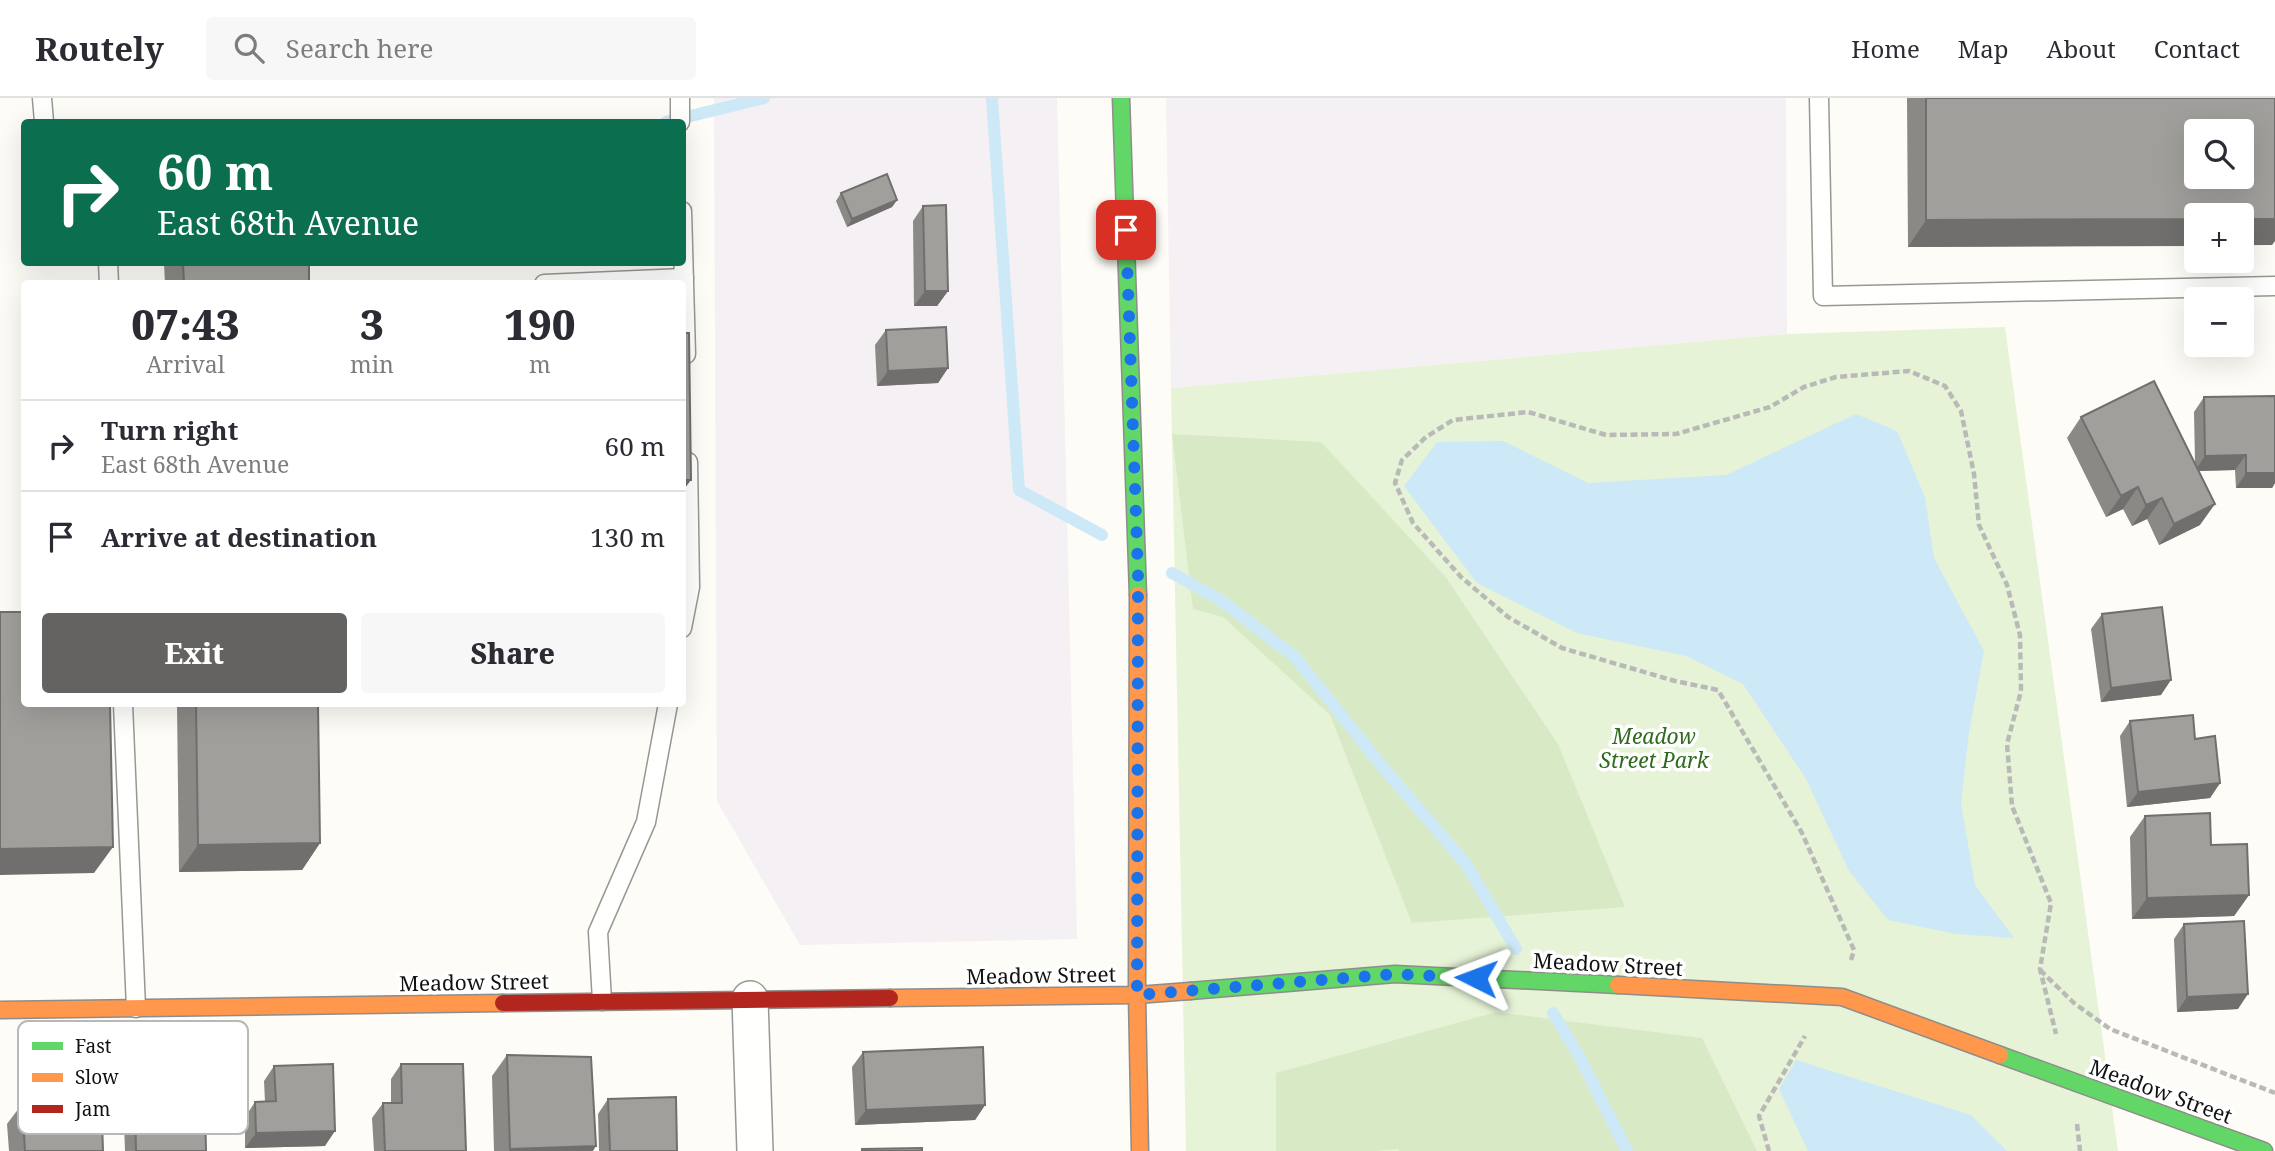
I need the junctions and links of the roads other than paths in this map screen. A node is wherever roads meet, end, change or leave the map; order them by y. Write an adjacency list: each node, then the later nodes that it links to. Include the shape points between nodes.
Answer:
1 (42, 98): 5 (lane)
2 (680, 98): 6 (lane)
3 (1121, 98): 15 (street, via 1138,574)
4 (1819, 98): 10 (lane, via 1823,296)
5 (44, 119)
6 (680, 119)
7 (684, 266): 8 (lane)
8 (684, 278): 9 (lane)
9 (637, 280)
10 (2275, 286)
11 (687, 439): 12 (lane)
12 (686, 587)
13 (123, 707): 18 (lane)
14 (667, 707): 17 (lane, via 646,822 598,932)
15 (1137, 995): 16 (street, Meadow Street); 21 (street); 22 (street, Meadow Street, via 1395,974 1842,996)
16 (750, 999): 17 (street, Meadow Street); 20 (street)
17 (602, 1001): 18 (street, Meadow Street)
18 (136, 1008): 19 (street, Meadow Street)
19 (0, 1010)
20 (755, 1151)
21 (1140, 1151)
22 (2264, 1151)

